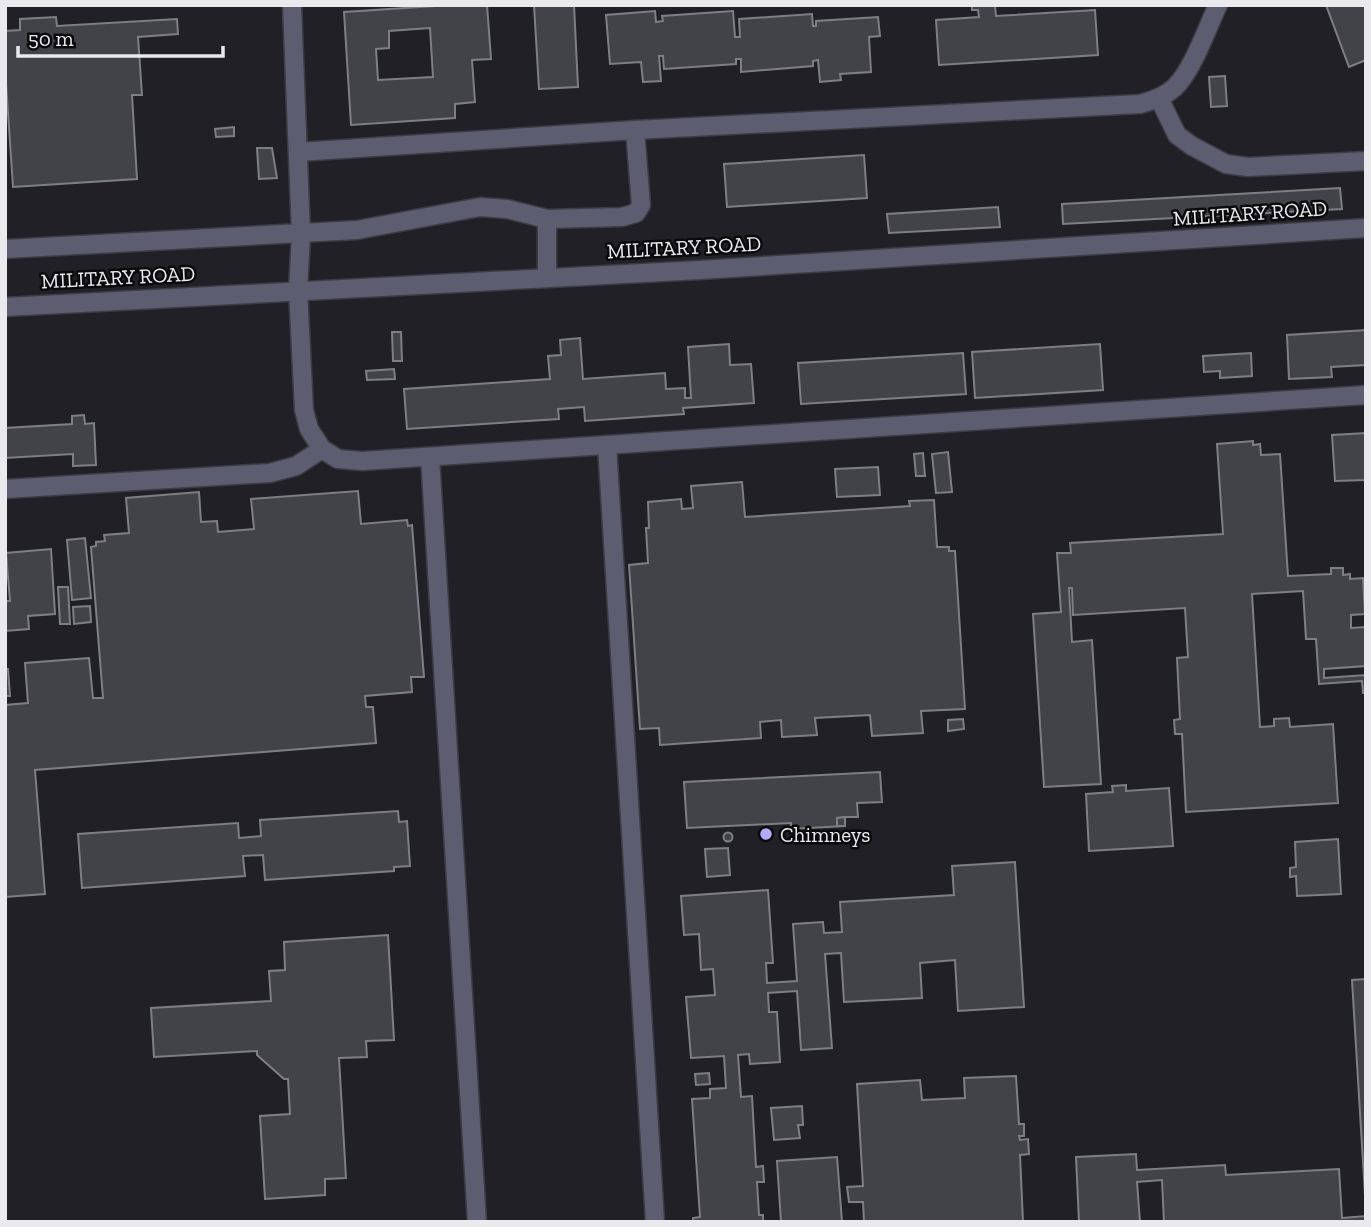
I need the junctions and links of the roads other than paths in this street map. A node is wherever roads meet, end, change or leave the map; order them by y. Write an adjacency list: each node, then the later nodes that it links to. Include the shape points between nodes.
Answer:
1 (292, 5): 5 (street)
2 (1218, 5): 3 (street, via 1184,75)
3 (1159, 98): 4 (street, via 1130,105); 6 (street, via 1177,135 1226,164)
4 (635, 130): 5 (street); 7 (street, via 641,201 636,213 622,218)
5 (298, 152): 9 (street)
6 (1366, 161)
7 (547, 219): 9 (street, via 480,207 374,228); 11 (street)
8 (1366, 229): 11 (street, MILITARY ROAD)
9 (300, 235): 10 (street); 12 (street)
10 (5, 249)
11 (547, 277): 12 (street, MILITARY ROAD)
12 (298, 290): 13 (street, MILITARY ROAD); 16 (street, via 304,411)
13 (5, 307)
14 (1366, 395): 15 (street)
15 (607, 444): 17 (street); 20 (street)
16 (322, 449): 17 (street, via 345,461); 18 (street, via 296,466 270,474)
17 (430, 457): 19 (street)
18 (5, 489)
19 (477, 1222)
20 (655, 1222)

